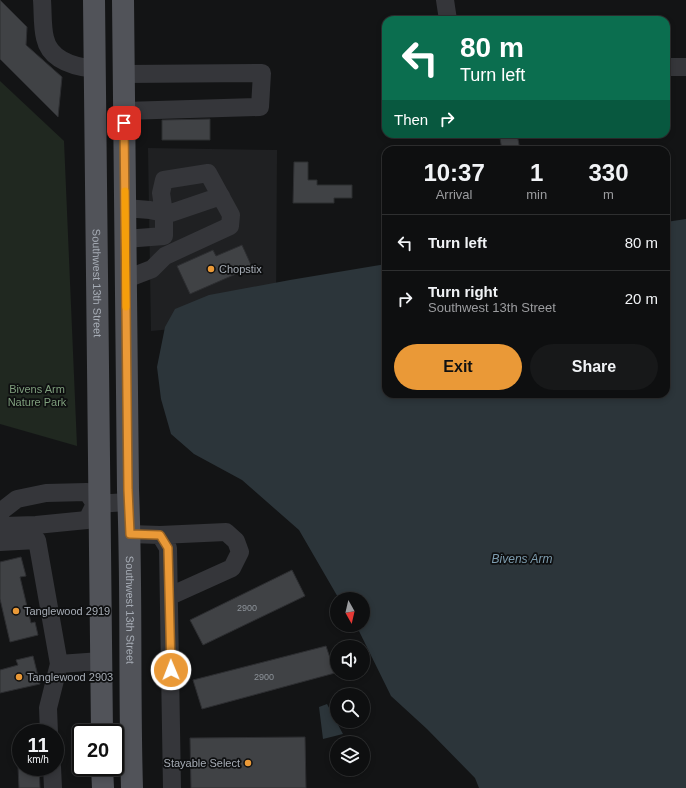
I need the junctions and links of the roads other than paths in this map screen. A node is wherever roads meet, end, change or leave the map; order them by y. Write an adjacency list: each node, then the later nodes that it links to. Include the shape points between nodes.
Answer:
1 (42, 0): 8 (street, via 45,39 51,51 57,58 68,63)
2 (94, 0): 8 (main road, Southwest 13th Street)
3 (123, 0): 9 (main road, Southwest 13th Street)
4 (445, 0): 5 (street)
5 (447, 16)
6 (670, 67): 7 (street)
7 (686, 67)
8 (95, 69): 19 (main road, Southwest 13th Street)
9 (124, 74): 10 (main road, Southwest 13th Street); 10 (street, via 262,73 260,107)
10 (124, 111): 12 (main road, Southwest 13th Street)
11 (221, 196): 13 (street); 13 (street, via 208,173 164,180 161,193); 16 (street, via 231,215 230,226)
12 (125, 208): 13 (street); 15 (main road, Southwest 13th Street)
13 (164, 214): 14 (street)
14 (164, 236): 15 (street); 16 (street)
15 (125, 239): 17 (main road, Southwest 13th Street)
16 (165, 256): 17 (street, via 152,269)
17 (126, 278): 18 (main road, Southwest 13th Street)
18 (128, 502): 19 (street); 22 (main road, Southwest 13th Street)
19 (97, 504): 20 (street, via 87,492 46,493 17,499); 21 (street, via 87,520); 26 (main road, Southwest 13th Street)
20 (0, 512)
21 (0, 527)
22 (130, 534): 23 (street); 34 (main road, Southwest 13th Street)
23 (160, 535): 25 (street, via 168,548); 25 (street, via 226,532 236,540 240,552 232,568)
24 (0, 542): 27 (street, via 37,540)
25 (170, 596): 35 (street)
26 (101, 661): 27 (street); 29 (main road, Southwest 13th Street)
27 (59, 664): 28 (street, via 48,708)
28 (49, 724)
29 (102, 724)
30 (53, 776): 32 (street)
31 (102, 776): 33 (main road)
32 (54, 788)
33 (103, 788)
34 (132, 788)
35 (172, 788)

